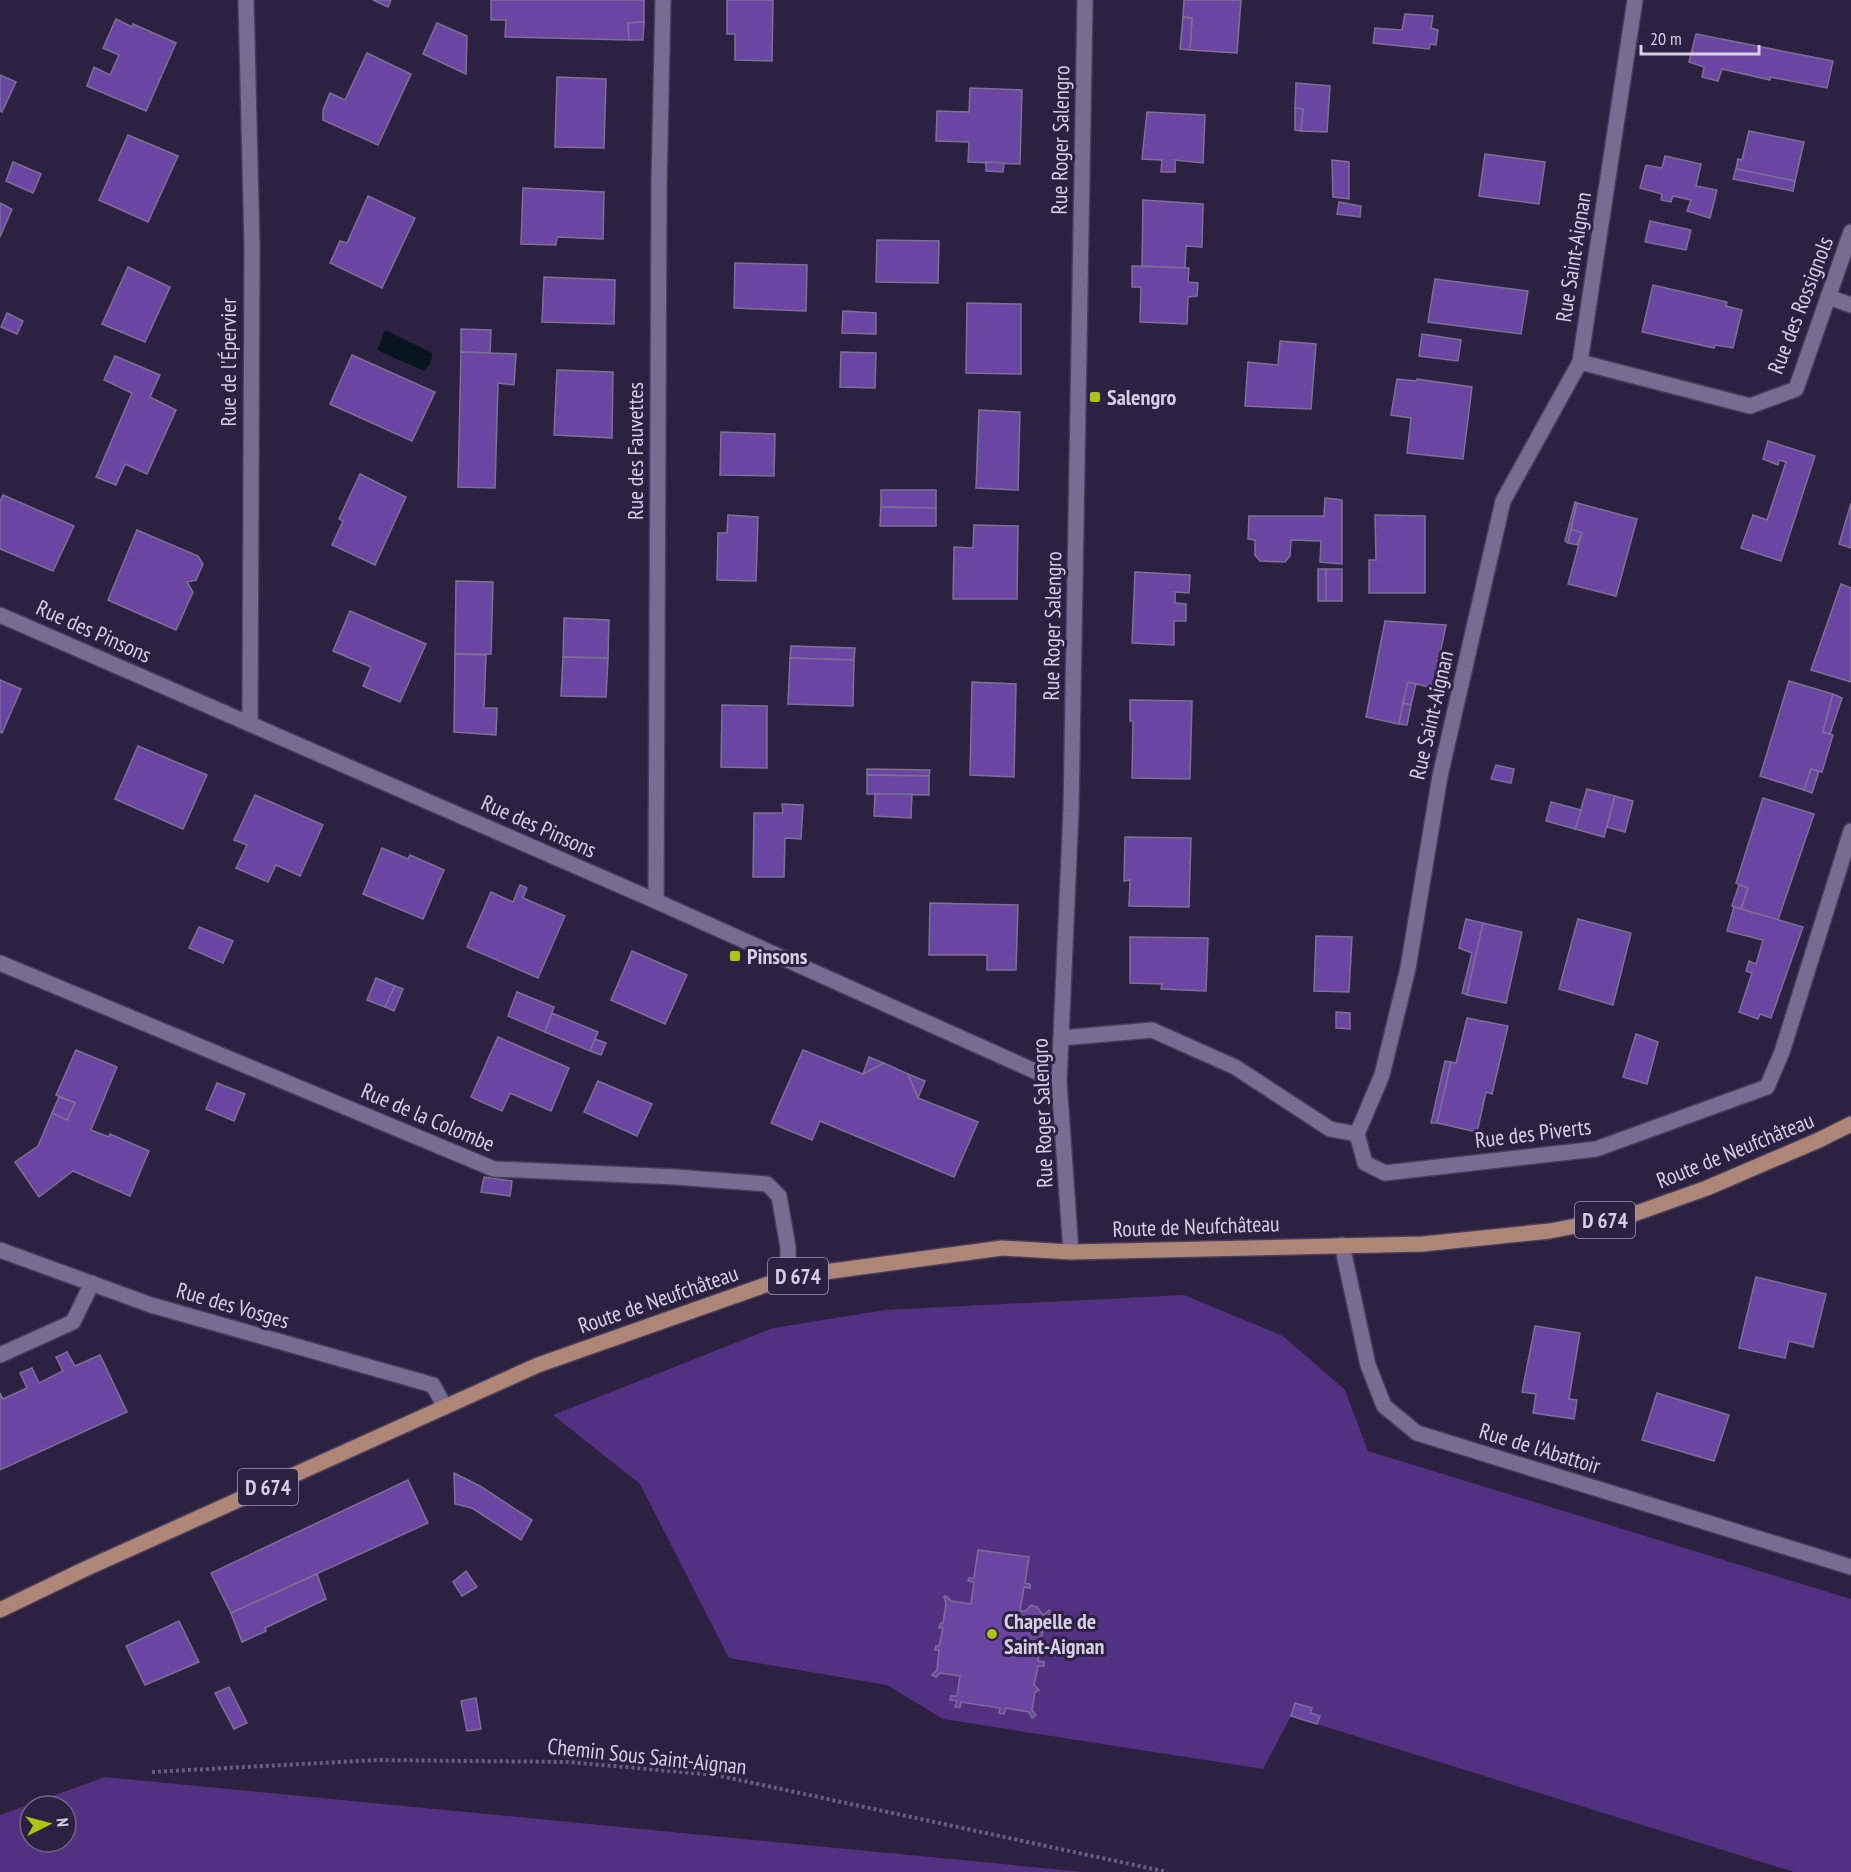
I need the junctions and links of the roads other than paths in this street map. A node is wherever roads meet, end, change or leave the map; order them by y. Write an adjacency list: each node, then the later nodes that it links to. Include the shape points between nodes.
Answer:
1 (246, 0): 10 (street, Rue de l'Épervier, via 252,245)
2 (663, 0): 12 (street, Rue des Fauvettes)
3 (1085, 0): 14 (street, Rue Roger Salengro, via 1071,811)
4 (1635, 0): 8 (street, Rue Saint-Aignan)
5 (1851, 232): 6 (street, Rue des Rossignols)
6 (1828, 297): 7 (street); 8 (street, Rue des Rossignols, via 1796,388 1750,406)
7 (1851, 305)
8 (1580, 362): 17 (street, Rue Saint-Aignan, via 1503,501 1440,776 1408,968 1382,1075)
9 (0, 615): 10 (street, Rue des Pinsons)
10 (250, 724): 12 (street, Rue des Pinsons)
11 (1851, 831): 17 (street, Rue des Piverts, via 1782,1052 1767,1087 1596,1149 1538,1156 1385,1173 1365,1163)
12 (656, 902): 15 (street, Rue des Pinsons)
13 (0, 963): 21 (street, Rue de la Colombe, via 494,1169 767,1184 779,1196)
14 (1061, 1038): 15 (street, Rue Roger Salengro); 17 (street, via 1152,1030 1235,1067 1329,1129)
15 (1059, 1082): 20 (street, Rue Roger Salengro)
16 (1851, 1124): 18 (main road, Route de Neufchâteau / D 674, via 1707,1188 1631,1215 1550,1231 1423,1244)
17 (1357, 1134)
18 (1342, 1245): 20 (main road, Route de Neufchâteau / D 674); 25 (street, Rue de l'Abattoir, via 1368,1365 1384,1406 1417,1433)
19 (0, 1250): 22 (street, Rue des Vosges)
20 (1071, 1252): 21 (main road, Route de Neufchâteau / D 674, via 1002,1248)
21 (789, 1277): 24 (main road, Route de Neufchâteau / D 674, via 538,1365)
22 (92, 1283): 23 (street, via 73,1322); 24 (street, Rue des Vosges, via 151,1305 433,1385)
23 (0, 1355)
24 (445, 1407): 26 (main road, D 674)
25 (1851, 1567)
26 (0, 1610)

